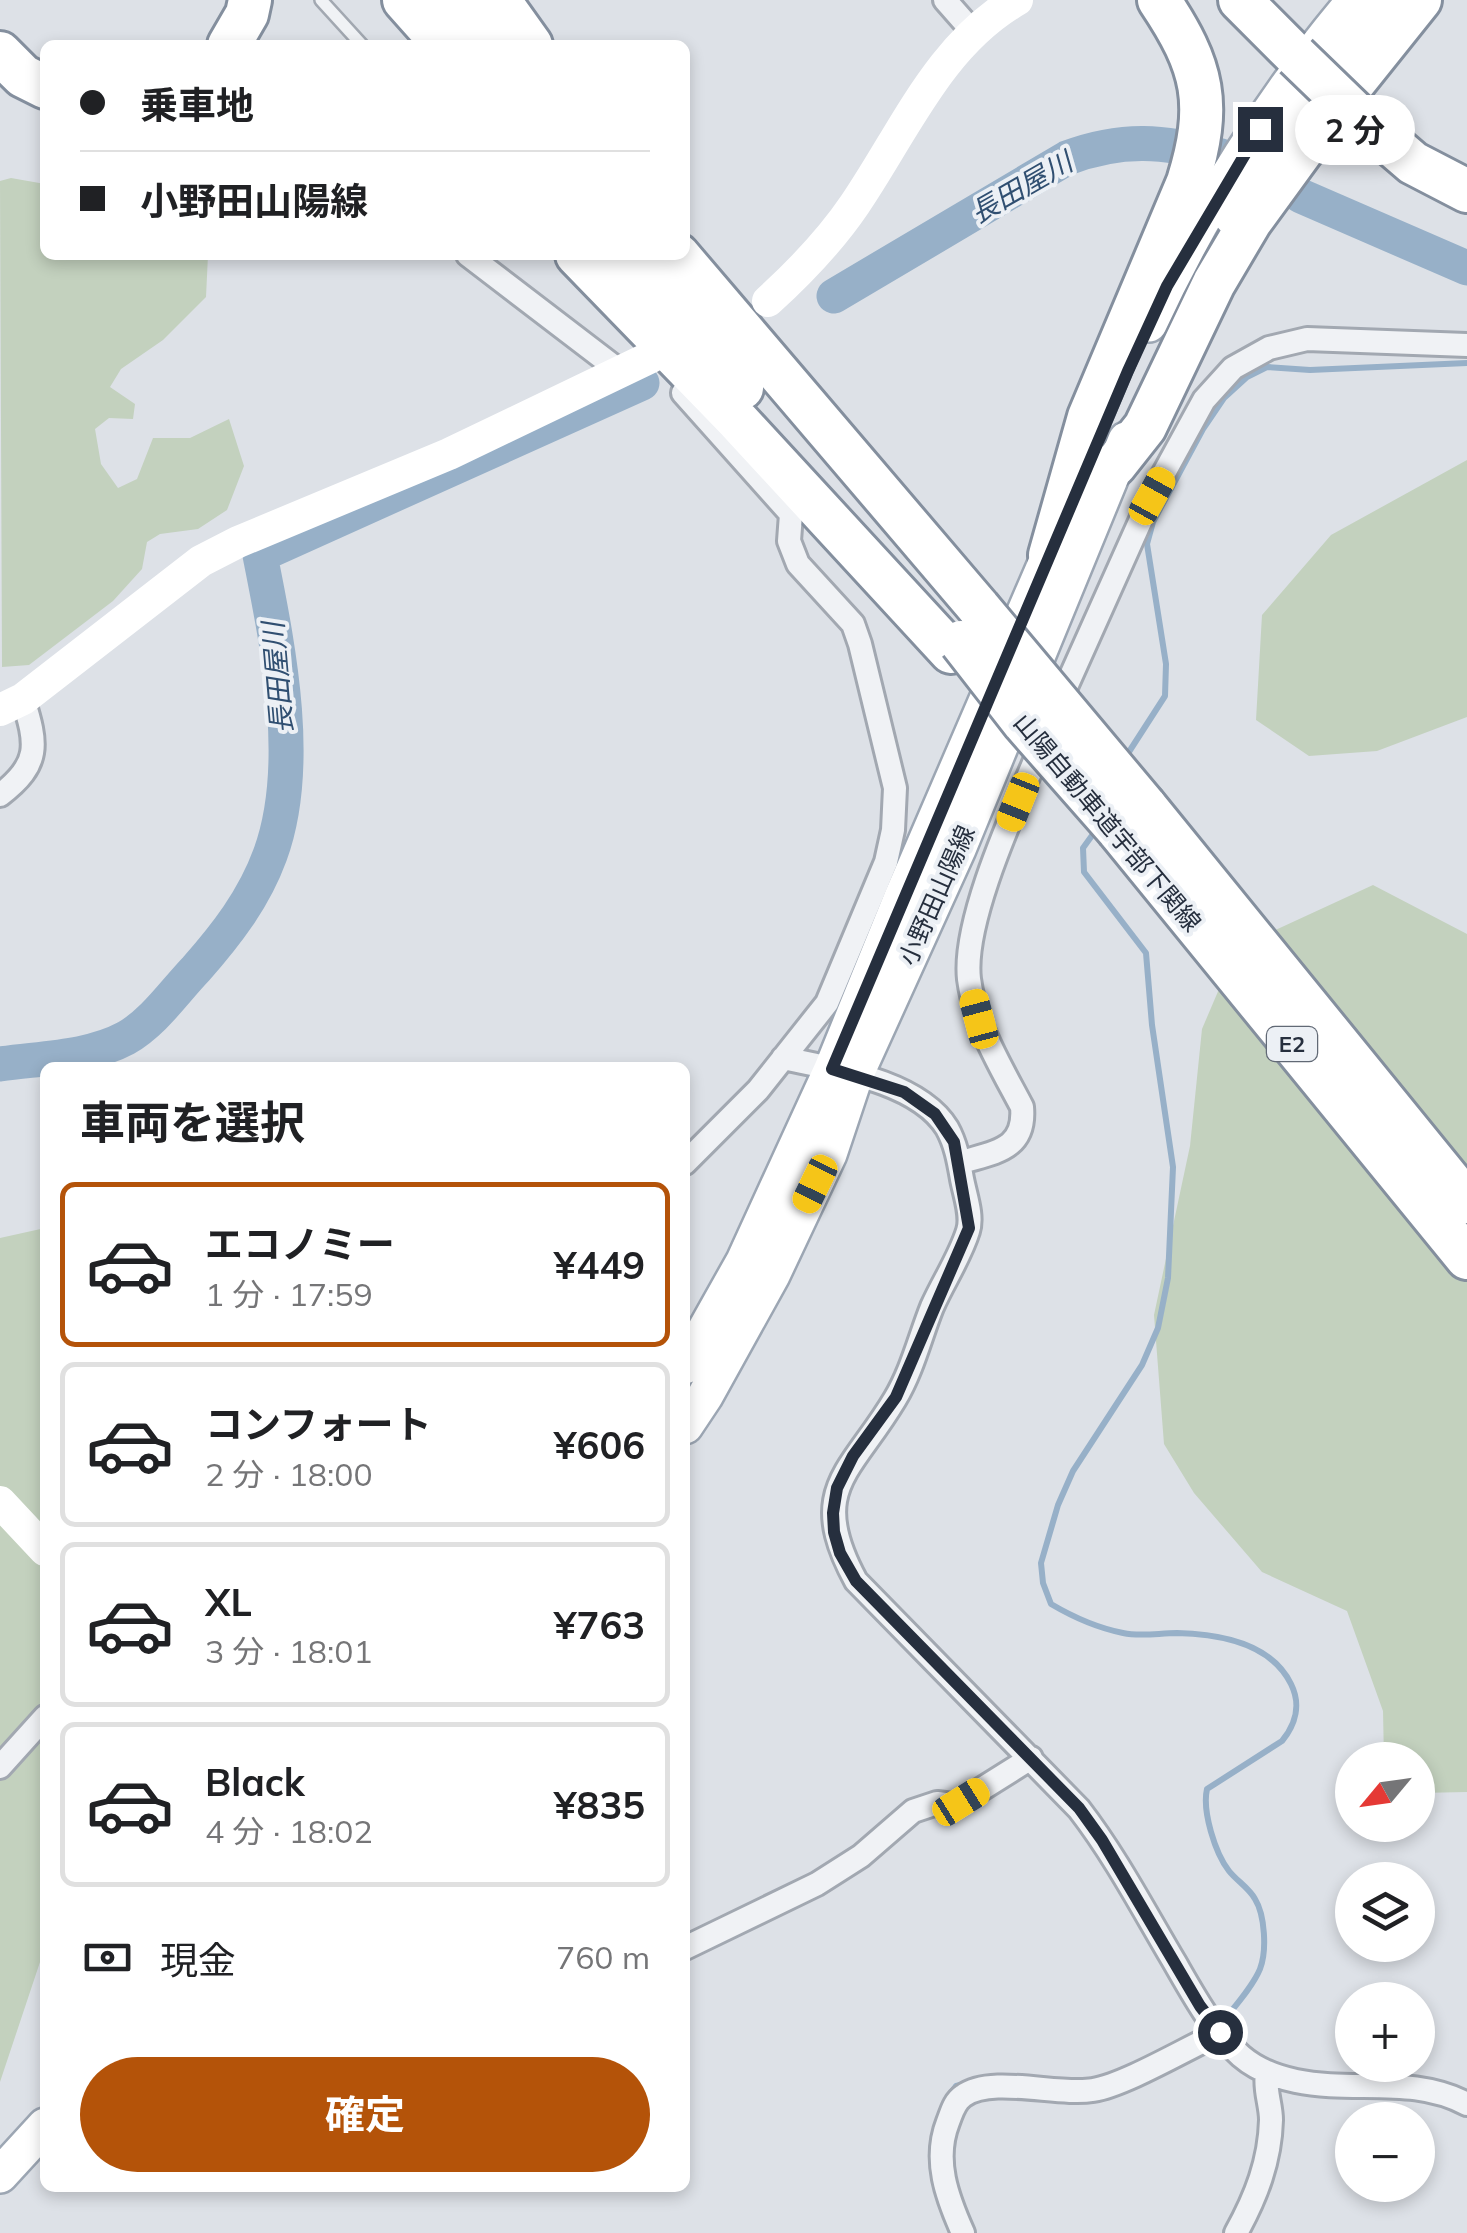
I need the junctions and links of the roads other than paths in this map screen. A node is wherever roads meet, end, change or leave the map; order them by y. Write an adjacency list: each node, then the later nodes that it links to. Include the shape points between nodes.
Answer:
1 (250, 0): 15 (highway)
2 (321, 0): 16 (lane)
3 (404, 0): 17 (highway)
4 (454, 0): 18 (highway)
5 (499, 0): 19 (highway)
6 (944, 0): 14 (street)
7 (1017, 0): 14 (street)
8 (1159, 0): 37 (highway, via 1198,75 1200,142 1089,417)
9 (1240, 0): 20 (highway)
10 (1266, 0): 20 (highway)
11 (1356, 0): 37 (main road, 小野田山陽線, via 1244,152 1167,286)
12 (1390, 0): 36 (main road, 小野田山陽線, via 1262,168 1226,228)
13 (1420, 0): 36 (highway, via 1250,222 1146,427)
14 (974, 33): 32 (street, via 929,84 823,248)
15 (232, 40)
16 (357, 40)
17 (440, 40)
18 (489, 40)
19 (527, 40)
20 (1301, 48): 25 (highway, bridge)
21 (0, 53): 23 (highway)
22 (0, 79): 24 (highway)
23 (40, 85)
24 (40, 106)
25 (1361, 106): 26 (highway); 27 (highway, via 1413,163)
26 (1467, 169)
27 (1467, 191)
28 (475, 260): 35 (street)
29 (582, 260): 38 (highway, via 752,435)
30 (632, 260): 38 (highway, 山陽自動車道宇部下関線 / E2)
31 (688, 265): 38 (highway, 山陽自動車道宇部下関線 / E2)
32 (768, 301)
33 (1467, 345): 45 (street, via 1284,343 1233,368 1204,400 1076,659 976,916 973,996 1023,1123 1009,1146)
34 (651, 357): 35 (street); 42 (street, via 791,514 789,541 798,564 853,624 895,788 886,862 827,1003)
35 (621, 372): 39 (street, via 201,561)
36 (1115, 465): 43 (main road, 小野田山陽線, via 958,849)
37 (1050, 556): 43 (main road, 小野田山陽線, via 902,898)
38 (964, 634): 41 (highway, 山陽自動車道宇部下関線 / E2, bridge); 41 (highway, 山陽自動車道宇部下関線 / E2, bridge, via 1024,724)
39 (12, 705): 40 (street, via 35,750 24,773)
40 (0, 795)
41 (1131, 818): 46 (highway, 山陽自動車道宇部下関線 / E2); 47 (highway, 山陽自動車道宇部下関線 / E2)
42 (784, 1058): 43 (street); 44 (street)
43 (844, 1072): 45 (street, via 924,1103 946,1127); 48 (main road, 小野田山陽線); 49 (main road, 小野田山陽線, via 829,1154 772,1275)
44 (690, 1158)
45 (959, 1163): 53 (street, via 969,1228 896,1397 837,1488 834,1532 856,1581)
46 (1467, 1202)
47 (1467, 1258)
48 (690, 1357)
49 (690, 1418)
50 (0, 1502): 51 (street)
51 (40, 1545)
52 (40, 1723): 54 (street)
53 (1031, 1758): 55 (street, via 953,1806 938,1802 914,1811 818,1884); 56 (street, via 1102,1840)
54 (0, 1767)
55 (690, 1946)
56 (1220, 2032): 57 (street); 61 (street, via 1094,2090 998,2088 960,2097 940,2156)
57 (1268, 2073): 58 (street, via 1298,2082 1409,2085); 62 (street, via 1268,2159)
58 (1467, 2104)
59 (40, 2131): 60 (main road)
60 (0, 2175)
61 (963, 2233)
62 (1236, 2233)

